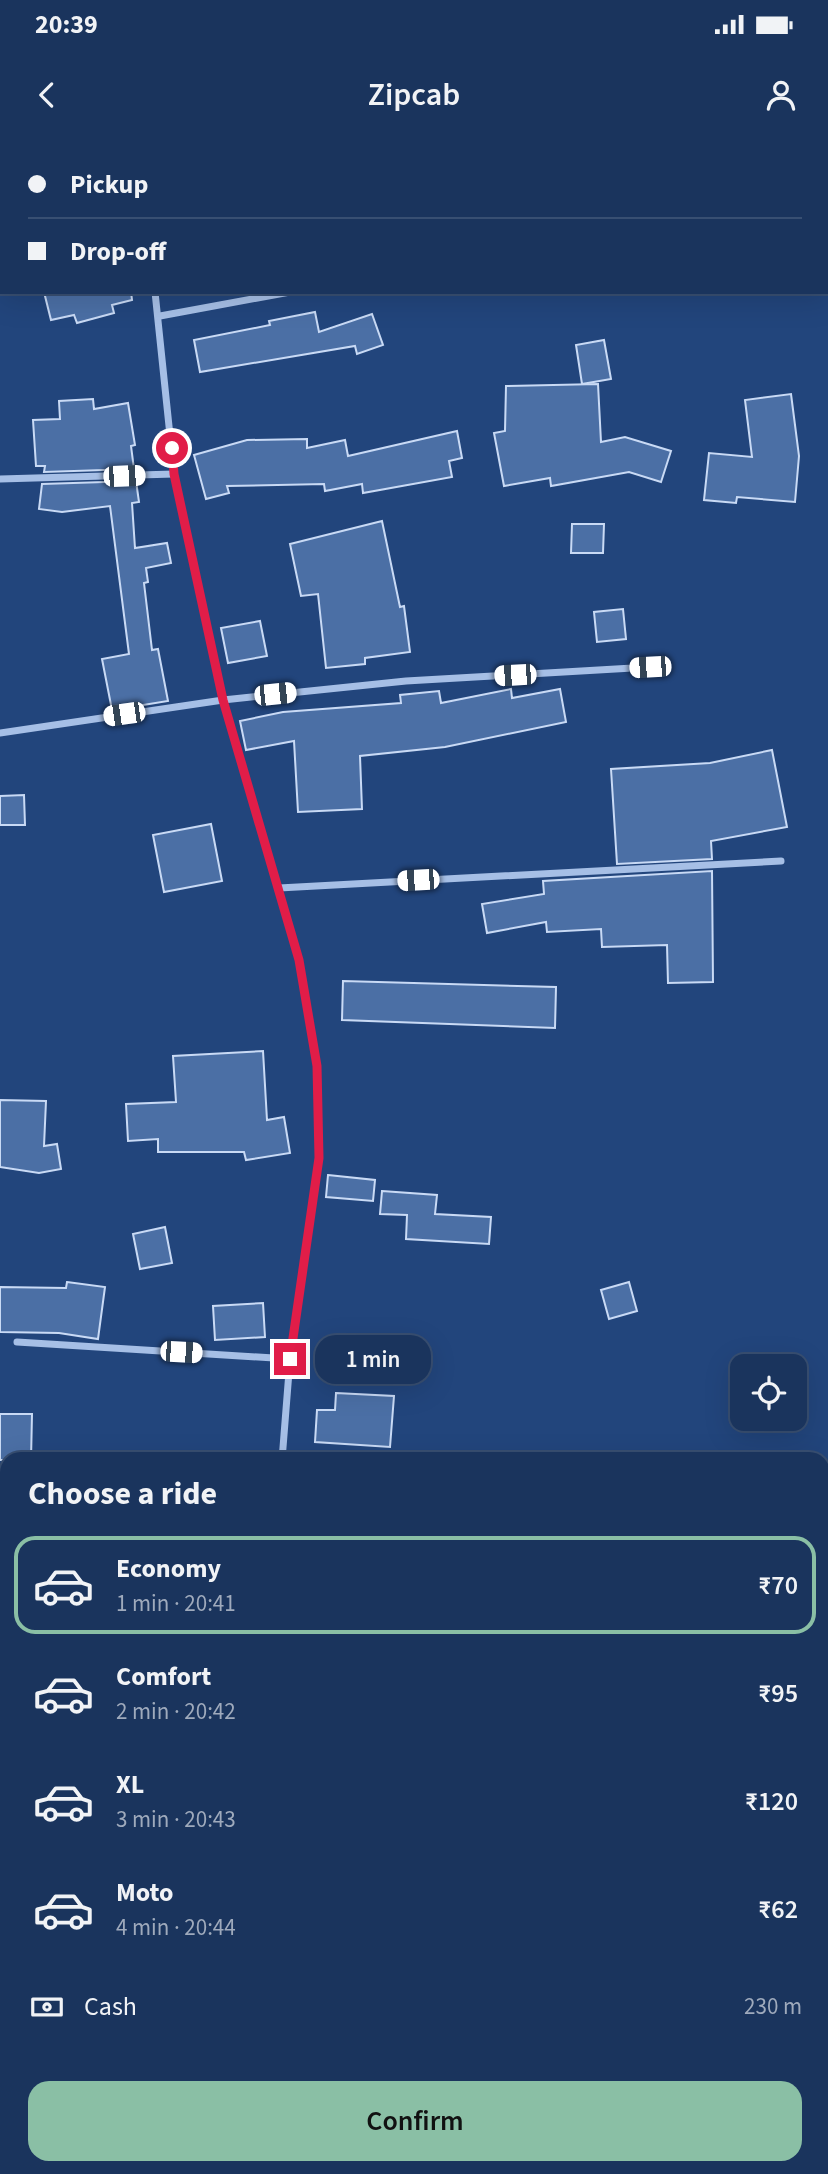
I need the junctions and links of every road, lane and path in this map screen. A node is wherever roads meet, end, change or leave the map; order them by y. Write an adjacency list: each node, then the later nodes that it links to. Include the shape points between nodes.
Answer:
1 (155, 294): 3 (street)
2 (279, 294): 3 (street)
3 (160, 316): 4 (street)
4 (174, 474): 5 (street); 7 (street)
5 (0, 479)
6 (650, 667): 7 (street, via 406,681)
7 (223, 700): 8 (street); 10 (street)
8 (0, 733)
9 (781, 861): 10 (street)
10 (279, 888): 12 (street, via 299,960 317,1066 318,1105 319,1158)
11 (17, 1342): 12 (street)
12 (290, 1359): 13 (street)
13 (283, 1452)

